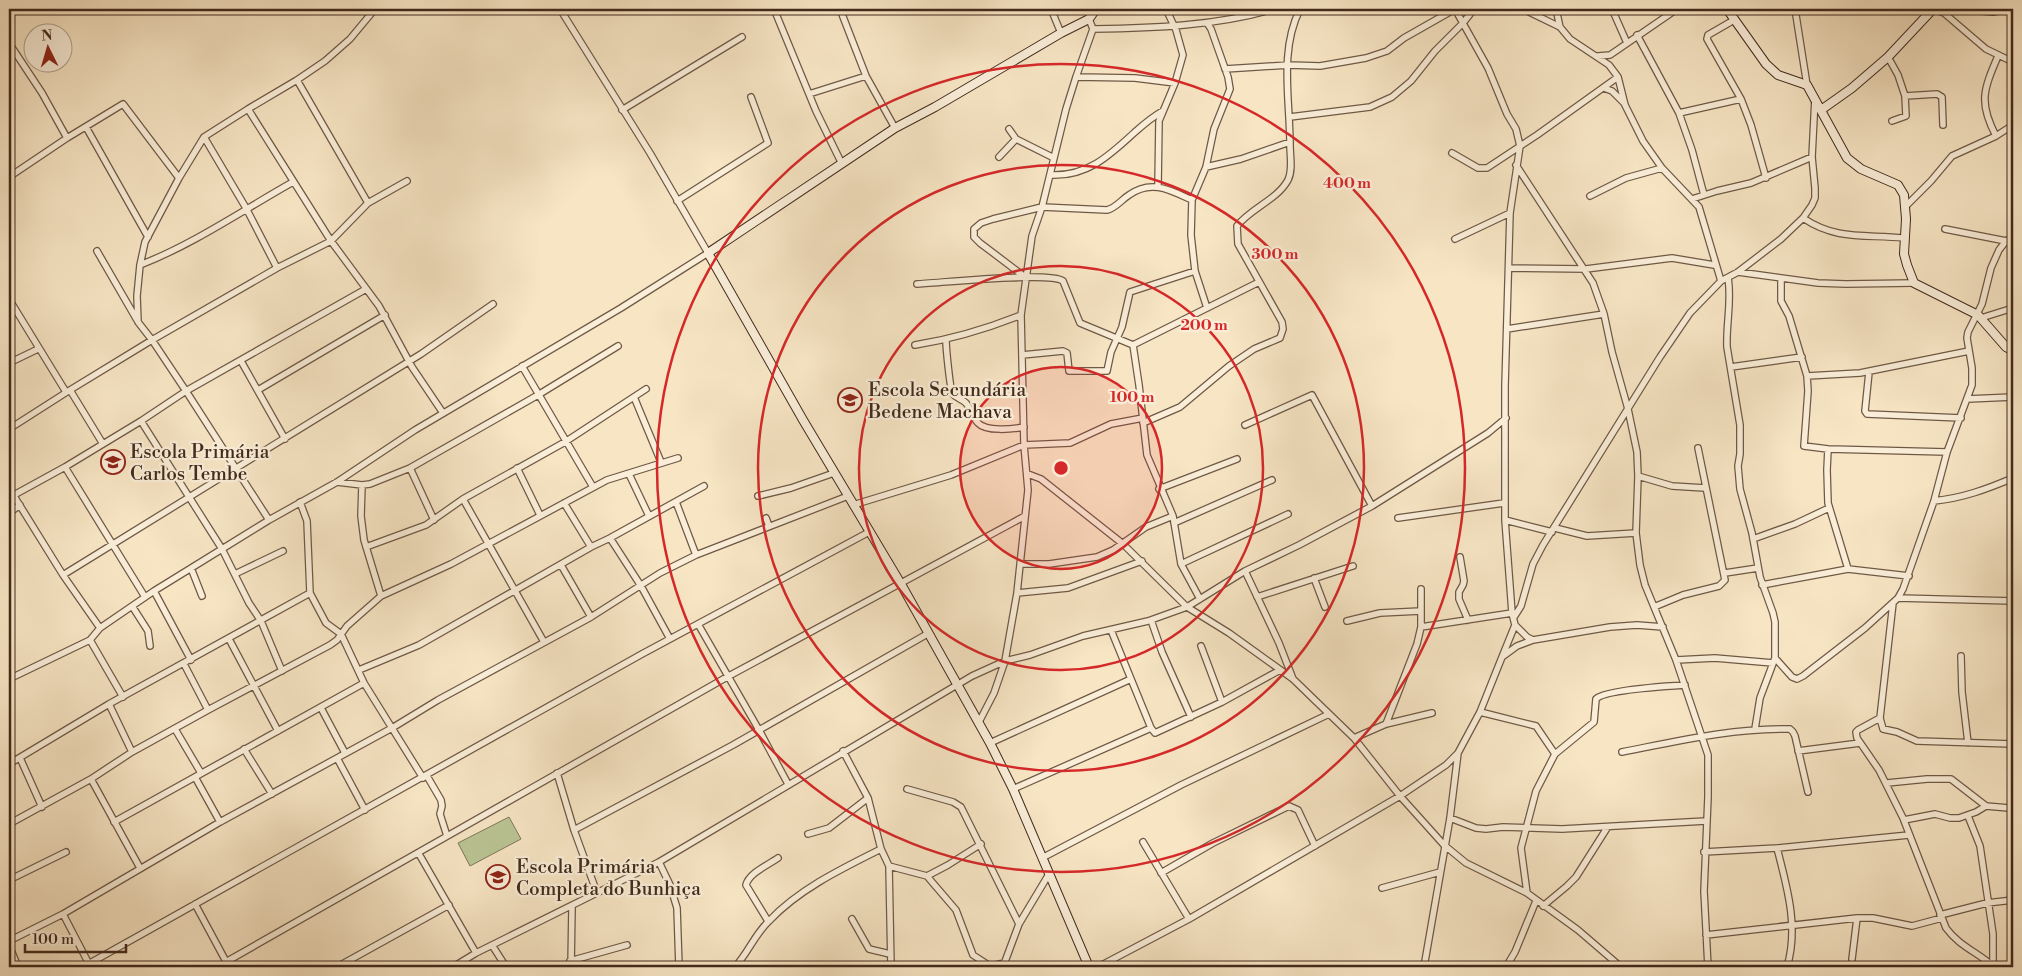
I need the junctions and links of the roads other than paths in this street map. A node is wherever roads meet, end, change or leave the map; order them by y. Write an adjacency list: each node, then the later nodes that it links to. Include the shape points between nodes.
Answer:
1 (375, 9): 46 (street, via 350,39)
2 (560, 9): 57 (street)
3 (774, 9): 50 (street)
4 (840, 9): 43 (street)
5 (1051, 9): 30 (street)
6 (1166, 9): 27 (street)
7 (1244, 9): 22 (street)
8 (1274, 9): 22 (street)
9 (1300, 9): 41 (street, via 1290,35)
10 (1455, 9): 26 (street); 41 (street, via 1387,51 1320,66)
11 (1474, 9): 26 (street)
12 (1523, 9): 28 (street)
13 (1556, 9): 28 (street)
14 (1612, 9): 34 (street)
15 (1676, 9): 31 (street)
16 (1727, 9): 24 (street)
17 (1795, 9): 48 (street)
18 (1934, 9): 21 (street); 38 (street)
19 (2009, 9): 21 (street, via 1993,12 1957,9)
20 (1097, 10): 23 (street)
21 (1944, 13): 37 (street)
22 (1247, 17): 25 (street)
23 (1089, 19): 29 (street); 30 (street)
24 (1734, 20): 48 (street, via 1778,75); 54 (street, via 1707,38)
25 (1207, 23): 27 (street); 42 (street)
26 (1463, 23): 61 (street, via 1434,51 1411,81 1382,102 1370,107); 73 (street, via 1488,68 1516,129)
27 (1174, 26): 29 (street); 47 (street, via 1184,55)
28 (1560, 27): 36 (street, via 1570,39)
29 (1093, 29): 44 (street)
30 (1061, 33): 66 (street)
31 (1637, 35): 34 (street); 60 (street)
32 (742, 36): 57 (street)
33 (9, 43): 70 (street, via 42,92)
34 (1627, 43): 35 (street)
35 (1610, 54): 36 (street); 40 (street)
36 (1598, 56): 40 (street)
37 (1998, 56): 39 (street); 68 (street, via 1984,98 1985,113)
38 (1888, 57): 51 (street); 58 (street)
39 (2013, 62)
40 (1609, 65): 45 (street)
41 (1288, 66): 42 (street); 61 (street)
42 (1225, 69): 80 (street, via 1230,90 1214,129)
43 (866, 76): 50 (street); 66 (street)
44 (1076, 77): 47 (street, via 1135,78); 77 (street)
45 (1618, 77): 49 (street); 55 (street)
46 (297, 80): 56 (street); 94 (street)
47 (1175, 83): 59 (street)
48 (1807, 85): 53 (street)
49 (1604, 88): 55 (street, via 1620,96); 73 (street)
50 (810, 94): 78 (street)
51 (1905, 96): 62 (street, via 1906,116); 63 (street, via 1940,95 1944,99)
52 (751, 97): 93 (street, via 768,144)
53 (1815, 98): 58 (street); 76 (street)
54 (1741, 99): 60 (street); 85 (street)
55 (1625, 105): 81 (street)
56 (248, 108): 69 (street); 86 (street)
57 (622, 110): 93 (street)
58 (1821, 110): 95 (street, via 1847,158 1898,185)
59 (1163, 111): 82 (street, via 1087,170 1063,176); 88 (street, via 1158,130)
60 (1679, 113): 89 (street)
61 (1290, 117): 72 (street)
62 (1892, 121)
63 (1944, 125)
64 (2013, 125): 68 (street)
65 (86, 127): 70 (street); 84 (street, via 123,104); 101 (street)
66 (894, 128): 78 (street)
67 (1009, 129): 71 (street)
68 (1996, 136): 95 (street, via 1952,156)
69 (204, 137): 84 (street); 97 (street)
70 (67, 138): 83 (street)
71 (1016, 139): 75 (street); 77 (street)
72 (1290, 142): 80 (street); 120 (street, via 1287,181 1237,226 1238,244)
73 (1520, 146): 74 (street, via 1487,168 1478,168); 79 (street)
74 (1452, 153)
75 (999, 157)
76 (1812, 157): 85 (street); 99 (street, via 1815,198)
77 (1054, 158): 82 (street)
78 (842, 162): 108 (street)
79 (1516, 164): 98 (street); 113 (street)
80 (1206, 167): 92 (street)
81 (1662, 168): 90 (street, via 1626,178); 91 (street)
82 (1050, 175): 96 (street)
83 (9, 177)
84 (179, 178): 101 (street)
85 (1766, 178): 89 (street)
86 (293, 182): 97 (street); 104 (street)
87 (407, 182): 94 (street)
88 (1158, 186): 92 (street); 96 (street, via 1131,193 1113,209)
89 (1704, 195): 91 (street)
90 (1590, 196)
91 (1692, 199): 110 (street, via 1703,218)
92 (1192, 200): 114 (street, via 1191,236)
93 (677, 201): 108 (street)
94 (368, 203): 104 (street)
95 (1906, 206): 103 (street)
96 (1042, 207): 116 (street, via 1032,236); 116 (street, via 987,221 974,229 974,237 980,243)
97 (246, 208): 109 (street, via 209,232); 111 (street)
98 (1510, 213): 105 (street); 112 (street)
99 (1804, 218): 103 (street, via 1833,233); 115 (street)
100 (1946, 229): 106 (street)
101 (148, 237): 109 (street)
102 (2013, 237): 106 (street)
103 (1904, 238): 121 (street, via 1907,265)
104 (331, 240): 111 (street); 123 (street)
105 (1455, 240)
106 (2006, 241): 131 (street, via 1991,268)
107 (97, 250): 132 (street)
108 (708, 254): 148 (street); 183 (street)
109 (140, 265): 132 (street)
110 (1714, 265): 113 (street, via 1672,258); 119 (street)
111 (277, 268): 135 (street)
112 (1509, 268): 113 (street); 133 (street)
113 (1586, 269): 128 (street)
114 (1195, 271): 126 (street); 134 (street, via 1130,292)
115 (1738, 272): 117 (street); 118 (street)
116 (1026, 277): 122 (street); 130 (street); 134 (street, via 1061,279 1080,323)
117 (1728, 278): 119 (street); 149 (street, via 1727,336)
118 (1781, 278): 121 (street, via 1846,284); 144 (street, via 1781,301)
119 (1721, 281): 160 (street, via 1690,313)
120 (1259, 282): 126 (street); 164 (street, via 1282,322 1284,329 1280,338 1254,349 1229,366 1180,407)
121 (1914, 283): 131 (street)
122 (917, 284)
123 (366, 290): 129 (street); 145 (street)
124 (9, 299): 140 (street)
125 (493, 304): 146 (street)
126 (1206, 308): 138 (street)
127 (2013, 308): 131 (street)
128 (1604, 314): 133 (street); 160 (street)
129 (384, 315): 146 (street); 153 (street)
130 (1021, 315): 136 (street); 143 (street)
131 (1980, 316): 141 (street, via 1968,332); 142 (street)
132 (138, 322): 135 (street)
133 (1507, 329): 162 (street)
134 (1118, 338): 138 (street); 143 (street, via 1106,371 1069,371 1067,353 1063,351)
135 (152, 340): 154 (street); 155 (street)
136 (946, 340): 137 (street); 167 (street, via 952,394 964,401 978,424 998,429)
137 (915, 345)
138 (1132, 345): 164 (street)
139 (618, 346): 156 (street)
140 (38, 349): 147 (street); 154 (street)
141 (1969, 351): 150 (street); 159 (street, via 1973,376)
142 (2013, 351)
143 (1022, 355): 167 (street)
144 (1802, 357): 149 (street); 151 (street)
145 (241, 360): 153 (street); 155 (street)
146 (410, 360): 161 (street); 169 (street)
147 (9, 363)
148 (522, 366): 156 (street); 161 (street)
149 (1731, 367): 226 (street, via 1740,425 1738,477)
150 (1869, 372): 151 (street); 163 (street, via 1867,414)
151 (1807, 376): 174 (street, via 1803,444)
152 (646, 389): 157 (street)
153 (258, 390): 169 (street)
154 (68, 391): 168 (street); 171 (street)
155 (186, 391): 165 (street); 180 (street)
156 (538, 395): 170 (street); 181 (street)
157 (634, 397): 170 (street); 178 (street)
158 (2013, 397): 159 (street)
159 (1968, 400): 163 (street)
160 (1628, 409): 186 (street, via 1637,452); 222 (street)
161 (443, 413): 189 (street)
162 (1506, 418): 205 (street); 208 (street, via 1488,433)
163 (1961, 418): 175 (street)
164 (1143, 421): 172 (street, via 1111,424 1070,443); 194 (street, via 1146,455)
165 (141, 422): 171 (street); 199 (street)
166 (1245, 425): 208 (street, via 1312,395)
167 (1024, 427): 172 (street)
168 (9, 430)
169 (285, 439): 180 (street)
170 (565, 442): 182 (street); 192 (street)
171 (103, 444): 179 (street)
172 (1024, 445): 185 (street); 207 (street, via 951,475)
173 (1698, 448): 195 (street)
174 (1828, 449): 175 (street); 209 (street)
175 (1947, 452): 203 (street)
176 (678, 458): 178 (street)
177 (1237, 459): 194 (street)
178 (662, 462): 184 (street)
179 (65, 468): 196 (street); 229 (street)
180 (236, 468): 199 (street); 217 (street)
181 (410, 468): 190 (street); 218 (street)
182 (517, 468): 200 (street); 212 (street)
183 (834, 473): 197 (street); 198 (street)
184 (629, 474): 192 (street); 213 (street)
185 (1028, 474): 214 (street); 228 (street, via 1041,479)
186 (1638, 476): 195 (street, via 1672,486); 224 (street)
187 (2013, 478): 203 (street, via 1982,491)
188 (1272, 480): 219 (street)
189 (337, 482): 190 (street); 201 (street)
190 (362, 485): 230 (street, via 361,516)
191 (704, 486): 202 (street)
192 (593, 487): 204 (street)
193 (9, 488): 196 (street)
194 (1159, 488): 219 (street)
195 (1705, 488): 245 (street)
196 (14, 495): 206 (street)
197 (758, 496)
198 (848, 496): 207 (street); 221 (street)
199 (189, 497): 229 (street); 232 (street)
200 (463, 499): 218 (street); 227 (street)
201 (300, 502): 217 (street); 256 (street, via 307,521)
202 (676, 502): 213 (street); 234 (street)
203 (1934, 502): 248 (street)
204 (564, 503): 212 (street); 231 (street)
205 (1504, 503): 216 (street); 220 (street)
206 (20, 505): 210 (street); 247 (street)
207 (853, 505): 223 (street)
208 (1372, 506): 244 (street)
209 (1829, 508): 226 (street); 243 (street)
210 (9, 513)
211 (1288, 514): 238 (street)
212 (540, 515): 227 (street)
213 (650, 516): 225 (street)
214 (1025, 516): 237 (street); 250 (street)
215 (766, 518): 221 (street)
216 (1398, 518)
217 (269, 520): 232 (street)
218 (434, 520): 230 (street)
219 (1173, 520): 228 (street, via 1146,528); 238 (street)
220 (1505, 520): 222 (street); 270 (street)
221 (769, 526): 234 (street)
222 (1554, 530): 224 (street, via 1587,536); 270 (street, via 1533,564 1521,606)
223 (868, 532): 250 (street); 276 (street)
224 (1636, 533): 268 (street, via 1640,565)
225 (610, 538): 231 (street); 252 (street)
226 (1753, 539): 242 (street)
227 (489, 544): 254 (street); 259 (street)
228 (1123, 544): 236 (street); 237 (street, via 1097,557 1049,564)
229 (113, 545): 247 (street); 260 (street)
230 (366, 547): 259 (street)
231 (591, 547): 239 (street)
232 (222, 549): 241 (street); 246 (street)
233 (283, 551): 246 (street)
234 (696, 554): 252 (street)
235 (1460, 557): 273 (street, via 1464,580 1459,599)
236 (1142, 561): 257 (street, via 1068,588); 266 (street)
237 (1020, 564): 257 (street)
238 (1181, 564): 262 (street)
239 (561, 565): 254 (street); 271 (street)
240 (1353, 566): 249 (street)
241 (191, 568): 255 (street); 258 (street)
242 (1758, 568): 245 (street); 251 (street)
243 (1848, 569): 248 (street); 251 (street)
244 (1245, 571): 261 (street); 262 (street)
245 (1724, 572): 268 (street, via 1725,580 1719,586 1683,595)
246 (235, 574): 274 (street)
247 (63, 575): 279 (street)
248 (1909, 576): 263 (street)
249 (1314, 578): 261 (street); 267 (street)
250 (901, 584): 282 (street); 301 (street)
251 (1762, 585): 295 (street, via 1773,612)
252 (641, 586): 271 (street); 285 (street)
253 (1421, 589): 269 (street)
254 (515, 590): 288 (street); 298 (street, via 419,645)
255 (154, 591): 260 (street); 293 (street)
256 (310, 593): 274 (street); 283 (street, via 326,623)
257 (1017, 593): 296 (street)
258 (202, 596)
259 (381, 596): 283 (street)
260 (145, 597): 265 (street)
261 (1257, 597): 304 (street)
262 (1200, 599): 266 (street)
263 (1895, 601): 264 (street); 295 (street, via 1797,679); 318 (street)
264 (2013, 601)
265 (132, 606): 279 (street); 289 (street, via 148,631)
266 (1187, 607): 272 (street); 299 (street)
267 (1325, 607)
268 (1654, 607): 278 (street)
269 (1421, 611): 275 (street, via 1380,613); 280 (street)
270 (1513, 615): 273 (street); 277 (street)
271 (591, 617): 288 (street)
272 (1151, 620): 281 (street); 317 (street)
273 (1468, 620): 280 (street)
274 (261, 621): 284 (street); 300 (street)
275 (1347, 621)
276 (698, 624): 285 (street); 301 (street)
277 (1515, 625): 287 (street); 292 (street)
278 (1663, 627): 287 (street, via 1610,627); 294 (street)
279 (100, 628): 286 (street)
280 (1421, 628): 320 (street)
281 (1111, 630): 296 (street); 303 (street)
282 (929, 633): 306 (street); 325 (street)
283 (341, 634): 298 (street); 300 (street, via 330,645)
284 (229, 639): 293 (street); 308 (street)
285 (670, 639): 346 (street)
286 (90, 640): 302 (street); 309 (street)
287 (1533, 640): 292 (street)
288 (544, 642): 321 (street)
289 (150, 646)
290 (1201, 646): 310 (street)
291 (1961, 656): 331 (street)
292 (1502, 657): 314 (street)
293 (191, 660): 297 (street)
294 (1676, 660): 295 (street); 307 (street)
295 (1774, 660): 324 (street, via 1760,698)
296 (1005, 661): 306 (street); 319 (street)
297 (184, 664): 309 (street); 313 (street)
298 (359, 670): 305 (street)
299 (1280, 670): 304 (street); 310 (street)
300 (282, 671): 308 (street)
301 (727, 677): 325 (street); 344 (street)
302 (9, 679)
303 (1131, 679): 322 (street); 329 (street)
304 (1293, 679): 316 (street)
305 (364, 683): 312 (street); 321 (street)
306 (957, 684): 319 (street); 334 (street)
307 (1685, 684): 327 (street); 340 (street, via 1598,697 1594,722)
308 (253, 686): 313 (street); 326 (street)
309 (123, 697): 311 (street)
310 (1222, 702): 317 (street)
311 (110, 704): 336 (street); 341 (street)
312 (321, 708): 326 (street); 338 (street)
313 (208, 710): 323 (street)
314 (1480, 712): 339 (street); 340 (street, via 1536,726)
315 (1432, 713): 320 (street)
316 (1329, 714): 328 (street); 384 (street, via 1180,785)
317 (1191, 717): 322 (street, via 1159,733)
318 (1880, 718): 330 (street, via 1856,732); 331 (street, via 1883,729 1917,741)
319 (979, 722): 329 (street)
320 (1386, 724): 328 (street)
321 (392, 728): 338 (street); 346 (street)
322 (1151, 728): 351 (street)
323 (175, 729): 336 (street); 345 (street)
324 (1755, 729): 327 (street); 335 (street, via 1790,729)
325 (759, 730): 349 (street); 370 (street)
326 (278, 731): 333 (street)
327 (1703, 736): 337 (street); 364 (street, via 1709,767)
328 (1354, 738): 354 (street)
329 (990, 743): 351 (street)
330 (1860, 743): 335 (street); 348 (street)
331 (1968, 743): 332 (street)
332 (2013, 744)
333 (244, 749): 345 (street); 353 (street)
334 (843, 751): 349 (street); 355 (street)
335 (1798, 751): 352 (street)
336 (132, 752): 347 (street)
337 (1622, 752)
338 (345, 753): 342 (street)
339 (1458, 753): 354 (street); 362 (street)
340 (1556, 754): 368 (street, via 1536,791)
341 (20, 758): 343 (street); 356 (street)
342 (337, 758): 353 (street); 359 (street)
343 (9, 764)
344 (557, 773): 370 (street); 372 (street)
345 (198, 775): 365 (street); 366 (street)
346 (425, 777): 359 (street); 372 (street, via 440,800 440,814)
347 (91, 779): 356 (street); 365 (street)
348 (1887, 783): 357 (street, via 1951,779); 363 (street)
349 (788, 784): 385 (street)
350 (907, 789): 375 (street, via 958,804)
351 (1013, 789): 384 (street)
352 (1808, 792)
353 (272, 794): 366 (street)
354 (1400, 796): 376 (street); 377 (street)
355 (868, 798): 371 (street, via 829,828); 379 (street)
356 (42, 806): 367 (street)
357 (1986, 806): 358 (street); 361 (street)
358 (2011, 807): 360 (street)
359 (365, 810): 399 (street)
360 (2013, 813)
361 (1968, 816): 363 (street, via 1950,818 1935,814); 398 (street, via 1980,846)
362 (1450, 818): 368 (street, via 1476,828); 376 (street)
363 (1904, 820): 373 (street)
364 (1706, 821): 369 (street); 381 (street)
365 (114, 822): 387 (street)
366 (220, 822): 387 (street)
367 (9, 824)
368 (1527, 828): 369 (street); 395 (street, via 1520,848)
369 (1607, 828): 401 (street, via 1576,877)
370 (574, 830): 394 (street)
371 (808, 834)
372 (447, 836): 382 (street)
373 (1909, 836): 378 (street); 404 (street)
374 (1142, 842): 389 (street)
375 (980, 844): 391 (street); 409 (street)
376 (1444, 845): 388 (street); 395 (street, via 1466,863)
377 (1315, 846): 389 (street, via 1298,810 1289,806); 406 (street)
378 (1778, 848): 381 (street); 410 (street)
379 (882, 849): 386 (street); 408 (street, via 831,875)
380 (66, 852): 392 (street)
381 (1704, 852): 411 (street)
382 (419, 854): 400 (street); 420 (street)
383 (778, 858): 408 (street, via 746,882)
384 (1042, 858): 390 (street)
385 (659, 862): 394 (street); 429 (street, via 677,908)
386 (889, 866): 391 (street); 417 (street)
387 (140, 868): 403 (street)
388 (1440, 872): 393 (street); 435 (street)
389 (1161, 873): 406 (street)
390 (1049, 874): 409 (street); 433 (street)
391 (926, 876): 432 (street, via 956,910 973,954)
392 (9, 880)
393 (1382, 888)
394 (597, 893): 402 (street)
395 (1527, 893): 396 (street)
396 (1536, 900): 401 (street); 436 (street)
397 (2013, 900): 398 (street)
398 (1987, 903): 404 (street); 423 (street, via 1993,934)
399 (194, 904): 420 (street); 422 (street)
400 (449, 905): 416 (street); 426 (street)
401 (1543, 906): 437 (street)
402 (572, 907): 414 (street); 419 (street)
403 (63, 914): 412 (street); 422 (street)
404 (1941, 917): 405 (street, via 1912,926); 423 (street, via 1952,935)
405 (1857, 918): 410 (street); 418 (street)
406 (1189, 919): 434 (street)
407 (852, 920): 417 (street, via 869,950)
408 (768, 921): 430 (street)
409 (1019, 924): 421 (street)
410 (1793, 926): 411 (street); 439 (street)
411 (1706, 935): 438 (street)
412 (9, 941)
413 (9, 945): 424 (street)
414 (492, 945): 416 (street); 428 (street)
415 (627, 945): 419 (street)
416 (476, 953): 427 (street)
417 (890, 954): 431 (street)
418 (1852, 959)
419 (571, 964)
420 (228, 965): 425 (street)
421 (1004, 965): 432 (street)
422 (86, 966)
423 (1994, 966)
424 (18, 967)
425 (216, 967)
426 (337, 967)
427 (453, 967)
428 (506, 967)
429 (679, 967)
430 (735, 967)
431 (890, 967)
432 (988, 967)
433 (1089, 967)
434 (1098, 967)
435 (1425, 967)
436 (1506, 967)
437 (1622, 967)
438 (1708, 967)
439 (1787, 967)

